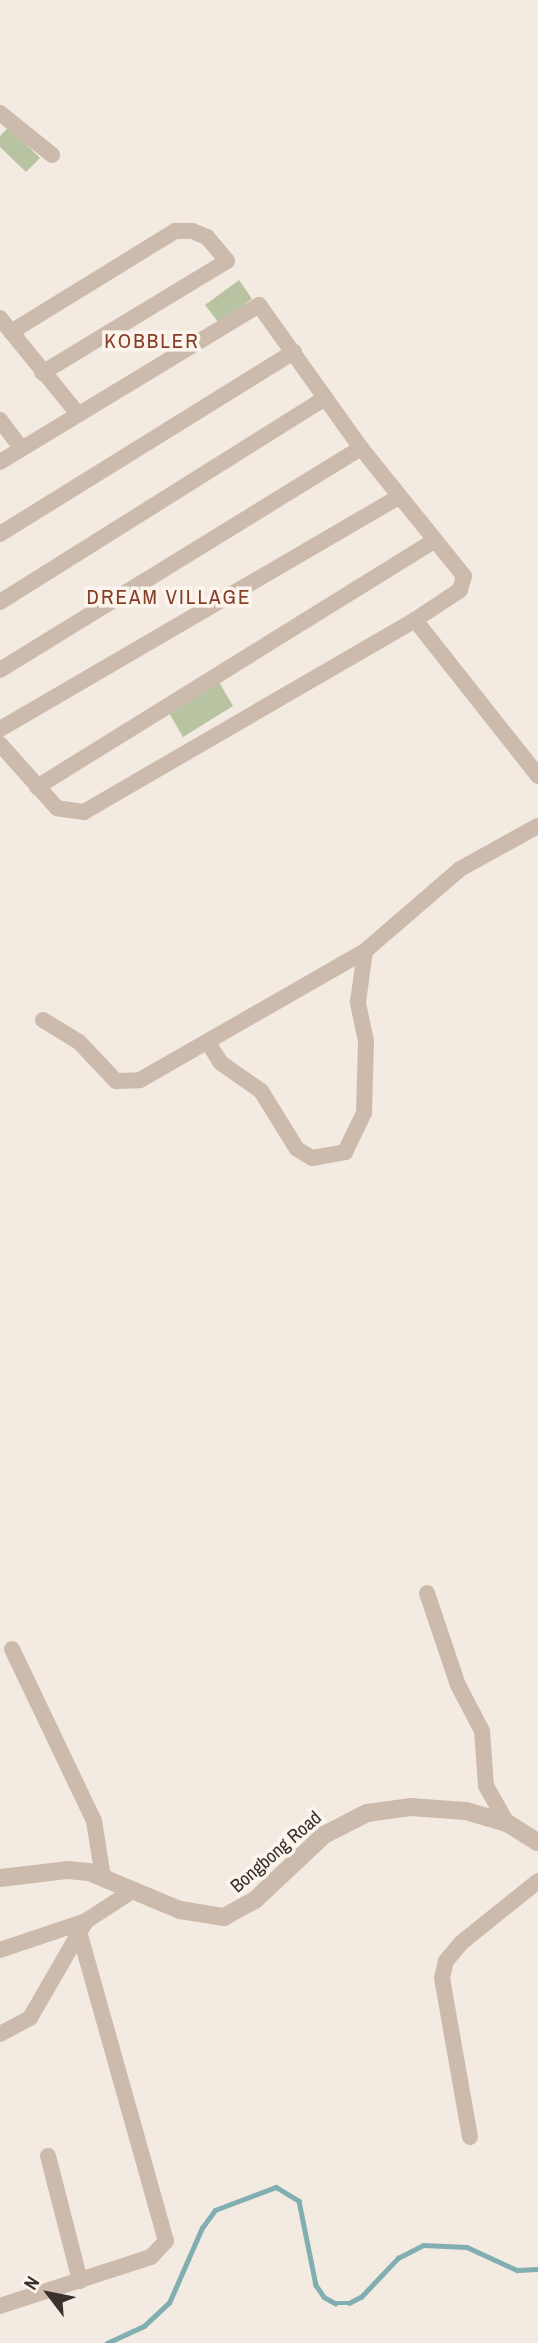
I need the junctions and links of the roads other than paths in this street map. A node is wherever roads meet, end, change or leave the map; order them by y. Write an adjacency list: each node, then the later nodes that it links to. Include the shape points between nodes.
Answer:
1 (0, 113): 2 (street)
2 (52, 155)
3 (0, 318): 4 (street)
4 (10, 332): 6 (street); 6 (street, via 176,231 192,230 208,237 227,261)
5 (294, 352): 7 (street); 8 (street, via 259,306); 14 (street)
6 (42, 373): 8 (street)
7 (325, 398): 11 (street); 16 (street)
8 (78, 414): 10 (street)
9 (0, 420): 10 (street)
10 (21, 448): 12 (street)
11 (361, 448): 13 (street); 18 (street)
12 (0, 462)
13 (398, 497): 15 (street); 19 (street)
14 (0, 534)
15 (435, 540): 17 (street, via 461,568 464,583 454,595); 22 (street)
16 (0, 603)
17 (415, 620): 21 (street); 22 (street, via 84,812 65,813)
18 (0, 670)
19 (0, 729)
20 (0, 744): 22 (street)
21 (538, 776)
22 (37, 787)
23 (538, 827): 24 (street, via 460,869)
24 (365, 951): 26 (street); 26 (street, via 358,1002 366,1041 364,1113 345,1152 312,1158 297,1149 261,1091 221,1063)
25 (43, 1020): 26 (street, via 79,1042 117,1081 127,1083)
26 (209, 1044)
27 (427, 1593): 29 (street, via 458,1685 482,1731 486,1786)
28 (12, 1649): 31 (street, via 94,1821)
29 (507, 1823): 30 (street, Bongbong Road); 34 (street, Bongbong Road, via 441,1808 367,1813 324,1835 255,1900 224,1917 180,1910)
30 (538, 1842)
31 (103, 1877): 32 (street, Bongbong Road, via 67,1870); 34 (street, Bongbong Road)
32 (0, 1878)
33 (538, 1881): 38 (street, via 461,1943 446,1961 442,1978)
34 (132, 1891): 35 (street)
35 (83, 1927): 36 (street); 37 (street, via 30,2018); 40 (street, via 167,2232 163,2248 151,2257)
36 (0, 1950)
37 (0, 2034)
38 (470, 2137)
39 (48, 2156): 40 (street)
40 (80, 2281): 41 (street)
41 (0, 2306)

